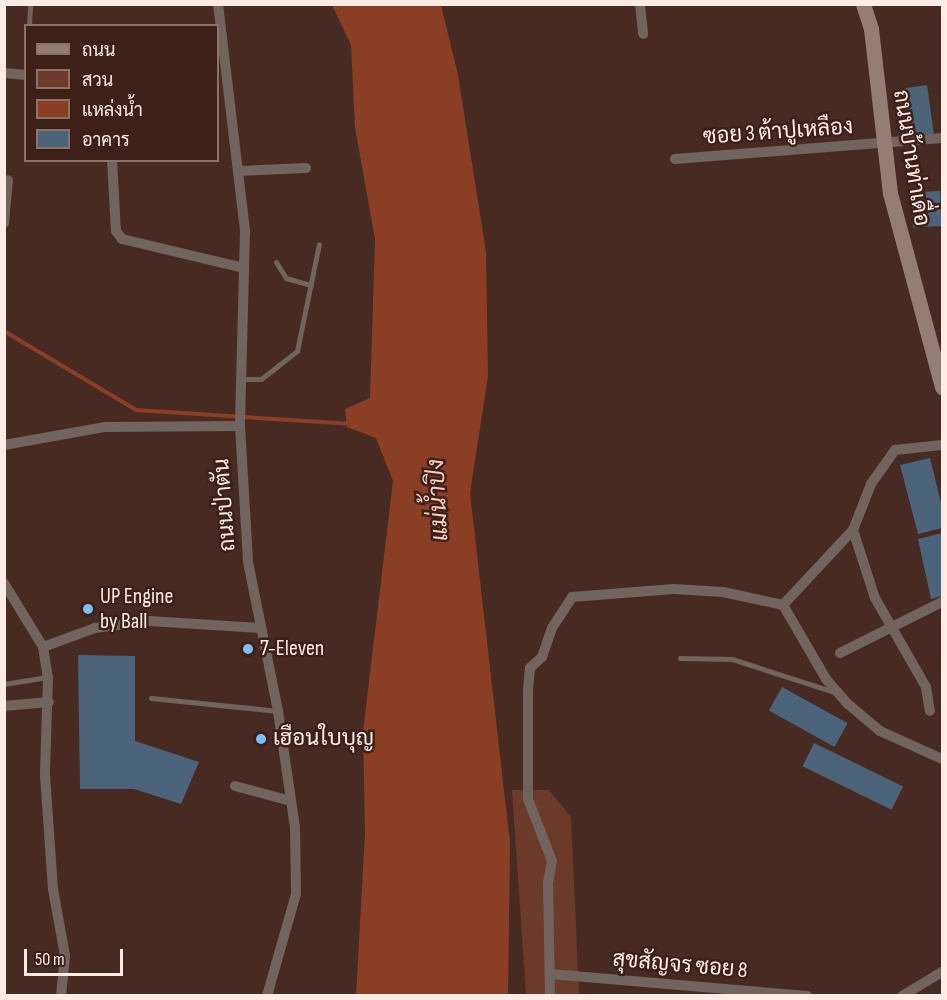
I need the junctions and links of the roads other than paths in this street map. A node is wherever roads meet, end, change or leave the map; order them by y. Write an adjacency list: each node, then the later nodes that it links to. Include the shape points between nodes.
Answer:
1 (30, 4): 5 (lane)
2 (218, 4): 14 (street, ถนนป่าตัน)
3 (640, 4): 6 (street)
4 (863, 4): 10 (street, ถนนบ้านท่าเดื่อ)
5 (28, 24)
6 (643, 34)
7 (4, 74): 8 (street)
8 (24, 75)
9 (942, 138): 10 (street, ซอย 3 ต้าปูเหลือง)
10 (884, 144): 11 (street, ซอย 3 ต้าปูเหลือง); 22 (street, ถนนบ้านท่าเดื่อ, via 890,193)
11 (675, 159)
12 (112, 162): 19 (street, via 116,231 122,239)
13 (306, 168): 14 (street)
14 (240, 171): 19 (street, ถนนป่าตัน)
15 (8, 180): 16 (street)
16 (4, 223)
17 (320, 244): 20 (lane)
18 (276, 262): 20 (lane, via 286,278)
19 (244, 268): 21 (street, ถนนป่าตัน)
20 (311, 285): 21 (lane, via 297,351 261,379)
21 (241, 378): 23 (street, ถนนป่าตัน)
22 (942, 387)
23 (240, 426): 24 (street, via 105,427); 31 (street, ถนนป่าตัน, via 248,562)
24 (4, 445)
25 (942, 445): 26 (street, via 895,450 871,484)
26 (853, 530): 29 (street); 30 (street, via 875,598)
27 (4, 582): 32 (street)
28 (942, 602): 30 (street)
29 (783, 605): 37 (street); 47 (street, via 723,592 674,589 572,597 552,628 542,657 530,668 528,690 528,799 552,861 548,883)
30 (891, 626): 33 (street); 42 (street, via 926,687)
31 (261, 628): 32 (street, via 149,621 95,628); 41 (street, ถนนป่าตัน)
32 (43, 647): 35 (street)
33 (840, 653)
34 (680, 658): 37 (lane, via 732,659)
35 (48, 676): 36 (lane); 39 (street)
36 (4, 684)
37 (838, 693): 43 (street, via 880,731)
38 (151, 698): 41 (lane)
39 (49, 702): 40 (street); 48 (street, via 45,775 54,889 65,956)
40 (4, 706)
41 (278, 711): 45 (street, ถนนป่าตัน)
42 (930, 711)
43 (942, 759)
44 (235, 786): 45 (street)
45 (291, 801): 49 (street, ถนนป่าตัน, via 296,894)
46 (942, 972): 52 (street)
47 (550, 974): 50 (street); 51 (street, สุขสัญจร ซอย 8)
48 (61, 996)
49 (267, 996)
50 (550, 996)
51 (807, 996)
52 (902, 996)

